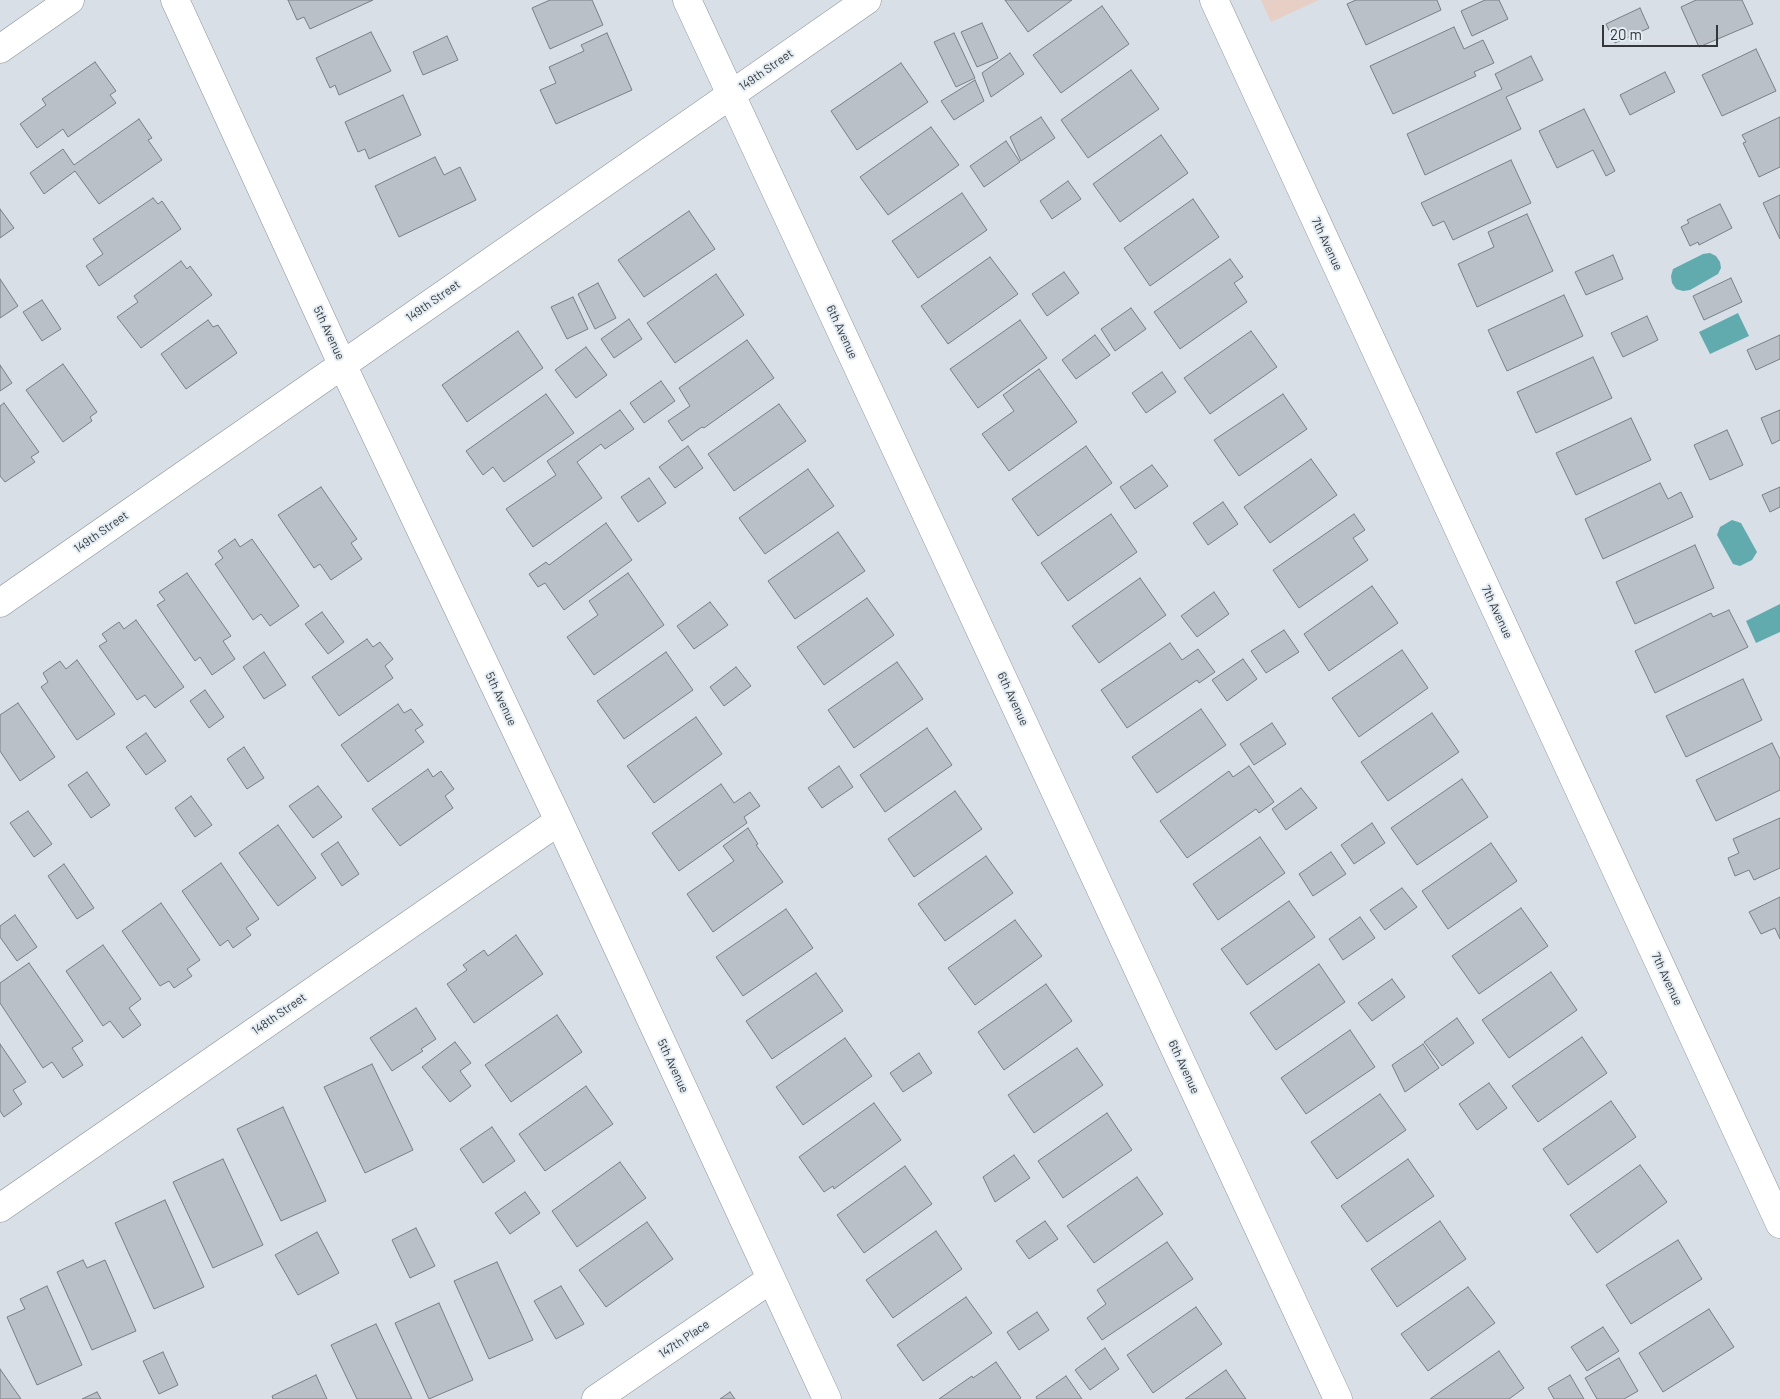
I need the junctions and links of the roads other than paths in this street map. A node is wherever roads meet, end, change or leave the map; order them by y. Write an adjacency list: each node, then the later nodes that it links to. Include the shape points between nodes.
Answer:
1 (70, 0): 6 (street)
2 (175, 0): 8 (street, 5th Avenue)
3 (687, 0): 7 (street, 6th Avenue)
4 (867, 0): 7 (street, 149th Street)
5 (1214, 0): 12 (street, 7th Avenue)
6 (0, 49)
7 (731, 94): 8 (street, 149th Street); 16 (street, 6th Avenue)
8 (342, 364): 9 (street, 149th Street); 10 (street, 5th Avenue)
9 (0, 603)
10 (559, 821): 11 (street, 148th Street); 13 (street, 5th Avenue)
11 (0, 1208)
12 (1780, 1224)
13 (771, 1279): 14 (street, 147th Place); 15 (street, 5th Avenue)
14 (596, 1399)
15 (827, 1399)
16 (1338, 1399)

